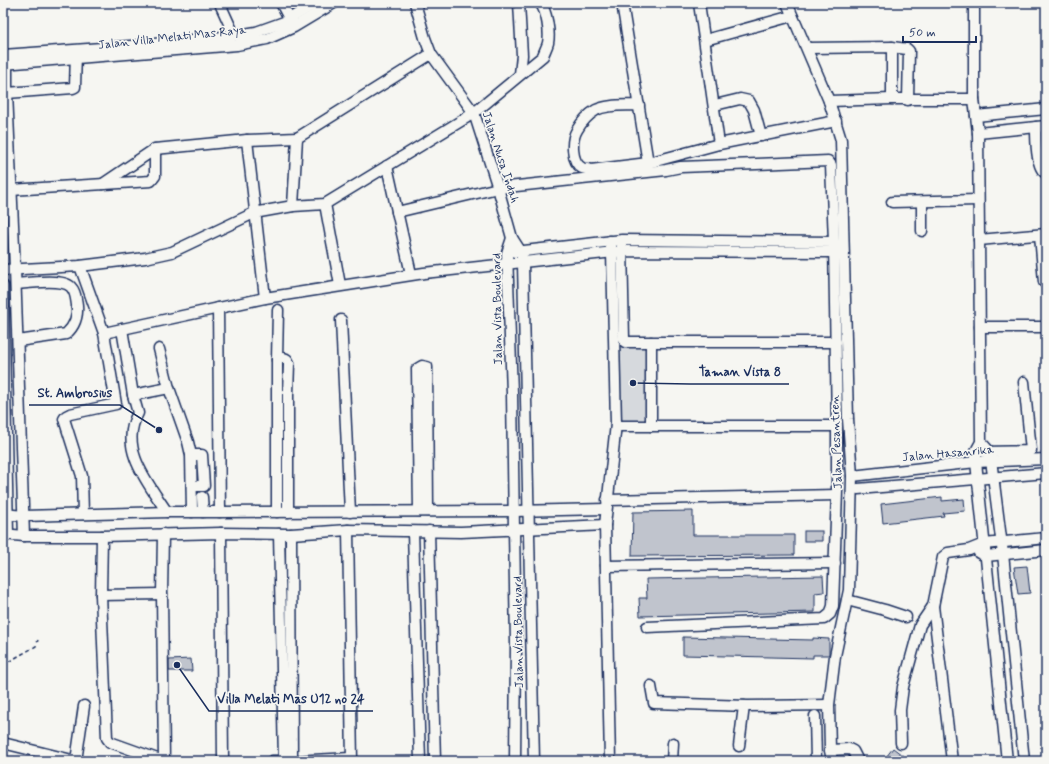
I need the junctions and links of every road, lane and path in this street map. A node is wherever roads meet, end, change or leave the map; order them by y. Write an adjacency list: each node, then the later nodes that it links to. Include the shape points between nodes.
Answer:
1 (222, 3): 15 (street)
2 (281, 3): 14 (street)
3 (316, 3): 14 (street, Jalan Villa Melati Mas Raya)
4 (334, 3): 14 (street, Jalan Villa Melati Mas Raya)
5 (415, 3): 20 (street, Jalan Nusa Indah)
6 (519, 3): 22 (street, via 522,55)
7 (540, 3): 22 (street, via 547,16 548,43 543,56)
8 (622, 3): 28 (street)
9 (699, 3): 16 (street)
10 (787, 3): 13 (street)
11 (966, 3): 12 (street)
12 (974, 8): 25 (street)
13 (792, 16): 16 (street); 18 (street)
14 (291, 23): 15 (street, Jalan Villa Melati Mas Raya, via 284,22 256,32); 19 (street, Jalan Villa Melati Mas Raya, via 267,39 237,45)
15 (233, 36): 19 (street, Jalan Villa Melati Mas Raya)
16 (705, 40): 29 (street)
17 (892, 47): 18 (street); 24 (street); 26 (street, via 909,51)
18 (807, 48): 27 (street)
19 (76, 54): 21 (street, Jalan Villa Melati Mas Raya); 23 (street, via 73,88)
20 (431, 54): 31 (street, Jalan Nusa Indah); 38 (street)
21 (5, 60): 23 (street)
22 (520, 74): 31 (street)
23 (7, 93): 47 (street)
24 (892, 99): 26 (street); 27 (street)
25 (974, 99): 26 (street); 32 (street)
26 (908, 100)
27 (829, 101): 34 (street)
28 (639, 105): 42 (street); 42 (street, via 604,107 595,111 584,120 576,132 573,148 575,160 582,168 591,170)
29 (715, 105): 37 (street, via 740,99 749,101); 40 (street)
30 (1046, 110): 32 (street)
31 (474, 114): 43 (street); 46 (street, Jalan Nusa Indah)
32 (976, 116): 36 (street)
33 (1046, 126): 35 (street)
34 (838, 127): 37 (street); 101 (street, Jalan Pesantren, via 842,140 848,419)
35 (1036, 127): 36 (street); 44 (street, via 1040,169)
36 (978, 133): 48 (street)
37 (761, 136): 40 (street)
38 (297, 138): 39 (street); 52 (street)
39 (247, 140): 41 (street); 54 (street)
40 (720, 144): 42 (street)
41 (155, 149): 45 (street); 45 (street, via 154,179)
42 (648, 163)
43 (387, 166): 51 (street); 53 (street)
44 (1046, 173)
45 (103, 184): 47 (street)
46 (498, 188): 53 (street); 57 (street, Jalan Nusa Indah); 61 (street, via 681,167 828,161 831,165)
47 (7, 189): 69 (street)
48 (978, 200): 50 (street); 59 (street)
49 (892, 202): 50 (street)
50 (922, 202): 55 (street)
51 (325, 204): 52 (street); 74 (street)
52 (293, 206): 54 (street)
53 (397, 212): 71 (street)
54 (254, 213): 68 (street, via 172,252); 76 (street)
55 (922, 231)
56 (1043, 235): 59 (street); 72 (street)
57 (512, 238): 62 (street, Jalan Vista Boulevard); 65 (street, Jalan Vista Boulevard)
58 (622, 240): 60 (street); 61 (street); 64 (street)
59 (979, 240): 80 (street)
60 (610, 241): 62 (street); 63 (street)
61 (834, 247): 64 (street); 87 (street)
62 (521, 252): 65 (street); 66 (street, Jalan Vista Boulevard)
63 (612, 252): 64 (street); 66 (street); 93 (street)
64 (623, 252): 86 (street, via 624,341)
65 (508, 253): 67 (street, Jalan Vista Boulevard)
66 (523, 263): 67 (street); 110 (street, Jalan Vista Boulevard)
67 (508, 264): 71 (street); 109 (street, Jalan Vista Boulevard)
68 (80, 266): 69 (street); 84 (street)
69 (15, 269): 70 (street); 73 (street)
70 (3, 270)
71 (411, 274): 74 (street)
72 (1044, 282)
73 (16, 284): 85 (street); 85 (street, via 48,282 69,285 73,289 77,307 75,323 66,334)
74 (340, 285): 76 (street)
75 (3, 286): 82 (street)
76 (264, 298): 77 (street)
77 (218, 308): 83 (street); 114 (street)
78 (278, 310): 89 (street)
79 (341, 320): 117 (street)
80 (980, 327): 81 (street); 96 (street)
81 (1046, 327)
82 (4, 329): 119 (street)
83 (122, 329): 84 (street); 92 (street)
84 (104, 333): 118 (street, via 116,404 70,414 64,419 82,476)
85 (18, 341): 120 (street)
86 (652, 342): 87 (street); 94 (street)
87 (836, 342): 95 (street)
88 (159, 349): 91 (street)
89 (277, 360): 115 (street); 116 (street, via 286,358 289,363)
90 (1024, 382): 98 (street, via 1031,450)
91 (169, 388): 92 (street); 112 (street, via 191,455)
92 (133, 395): 111 (street, via 138,413 134,421 132,448 136,463)
93 (616, 424): 94 (street); 107 (street)
94 (651, 426): 95 (street)
95 (837, 426): 105 (street)
96 (981, 442): 97 (street); 98 (street)
97 (976, 457): 98 (street, Jalan Hasanrika); 101 (street, Jalan Hasanrika); 103 (street)
98 (990, 457): 99 (street, Jalan Hasanrika); 102 (street)
99 (1046, 459)
100 (1046, 472): 102 (street)
101 (852, 476): 145 (street, Jalan Pesantren)
102 (992, 476): 103 (street); 135 (street)
103 (978, 478): 104 (street); 136 (street)
104 (858, 489)
105 (836, 495): 107 (street); 141 (street)
106 (202, 497): 113 (street)
107 (607, 505): 110 (street); 121 (street)
108 (423, 511): 108 (street, via 417,369 422,366 427,367); 109 (street); 117 (street)
109 (514, 511): 110 (street); 124 (street, Jalan Vista Boulevard)
110 (528, 511): 122 (street, Jalan Vista Boulevard)
111 (167, 512): 112 (street); 118 (street)
112 (192, 512): 113 (street)
113 (203, 512): 114 (street)
114 (220, 512): 115 (street)
115 (277, 512): 116 (street)
116 (288, 512): 117 (street)
117 (350, 512)
118 (82, 514): 120 (street)
119 (5, 515): 120 (street); 131 (street)
120 (24, 516): 132 (street)
121 (605, 525): 122 (street); 142 (street)
122 (528, 529): 124 (street); 175 (street, Jalan Vista Boulevard)
123 (348, 530): 126 (street); 130 (street); 166 (street)
124 (514, 530): 125 (street); 174 (street, Jalan Vista Boulevard)
125 (429, 531): 126 (street); 150 (street)
126 (413, 532): 149 (street)
127 (221, 533): 128 (street); 129 (street); 169 (street)
128 (163, 534): 133 (street); 143 (street)
129 (279, 534): 130 (street); 165 (street)
130 (290, 534): 171 (street)
131 (6, 535): 132 (street)
132 (24, 536): 133 (street)
133 (102, 536): 144 (street)
134 (1046, 538): 135 (street)
135 (1002, 542): 136 (street); 139 (street)
136 (984, 544): 137 (street); 140 (street)
137 (969, 550): 140 (street); 146 (street, via 948,553 943,557)
138 (1046, 550): 139 (street)
139 (1003, 554): 140 (street); 183 (street)
140 (986, 556): 182 (street)
141 (835, 562): 142 (street); 148 (street, via 833,606 830,614 824,619)
142 (606, 566): 176 (street)
143 (162, 594): 144 (street); 168 (street)
144 (101, 595): 168 (street, via 107,738 110,742)
145 (847, 600): 147 (street); 154 (street, Jalan Pesantren, via 834,656)
146 (933, 606): 162 (street, via 920,625 903,687 900,710); 181 (street)
147 (906, 618)
148 (647, 627)
149 (416, 634): 150 (street); 158 (street)
150 (431, 634): 159 (street)
151 (38, 640): 152 (path, via 36,646)
152 (3, 665)
153 (651, 686): 156 (street, via 654,703)
154 (829, 705): 156 (street); 164 (street, Jalan Pesantren)
155 (84, 706): 167 (street)
156 (744, 706): 163 (street)
157 (815, 716): 178 (street)
158 (419, 732): 159 (street); 172 (street)
159 (434, 732): 173 (street)
160 (3, 743): 167 (street)
161 (673, 743): 177 (street)
162 (901, 743)
163 (739, 746)
164 (830, 750): 179 (street, Jalan Pesantren); 180 (street, via 853,751)
165 (284, 760): 170 (street); 171 (street)
166 (351, 760): 171 (street)
167 (76, 761)
168 (163, 761)
169 (223, 761)
170 (272, 761)
171 (292, 761)
172 (420, 761)
173 (435, 761)
174 (515, 761)
175 (534, 761)
176 (610, 761)
177 (672, 761)
178 (816, 761)
179 (832, 761)
180 (858, 761)
181 (952, 761)
182 (1007, 761)
183 (1024, 761)

